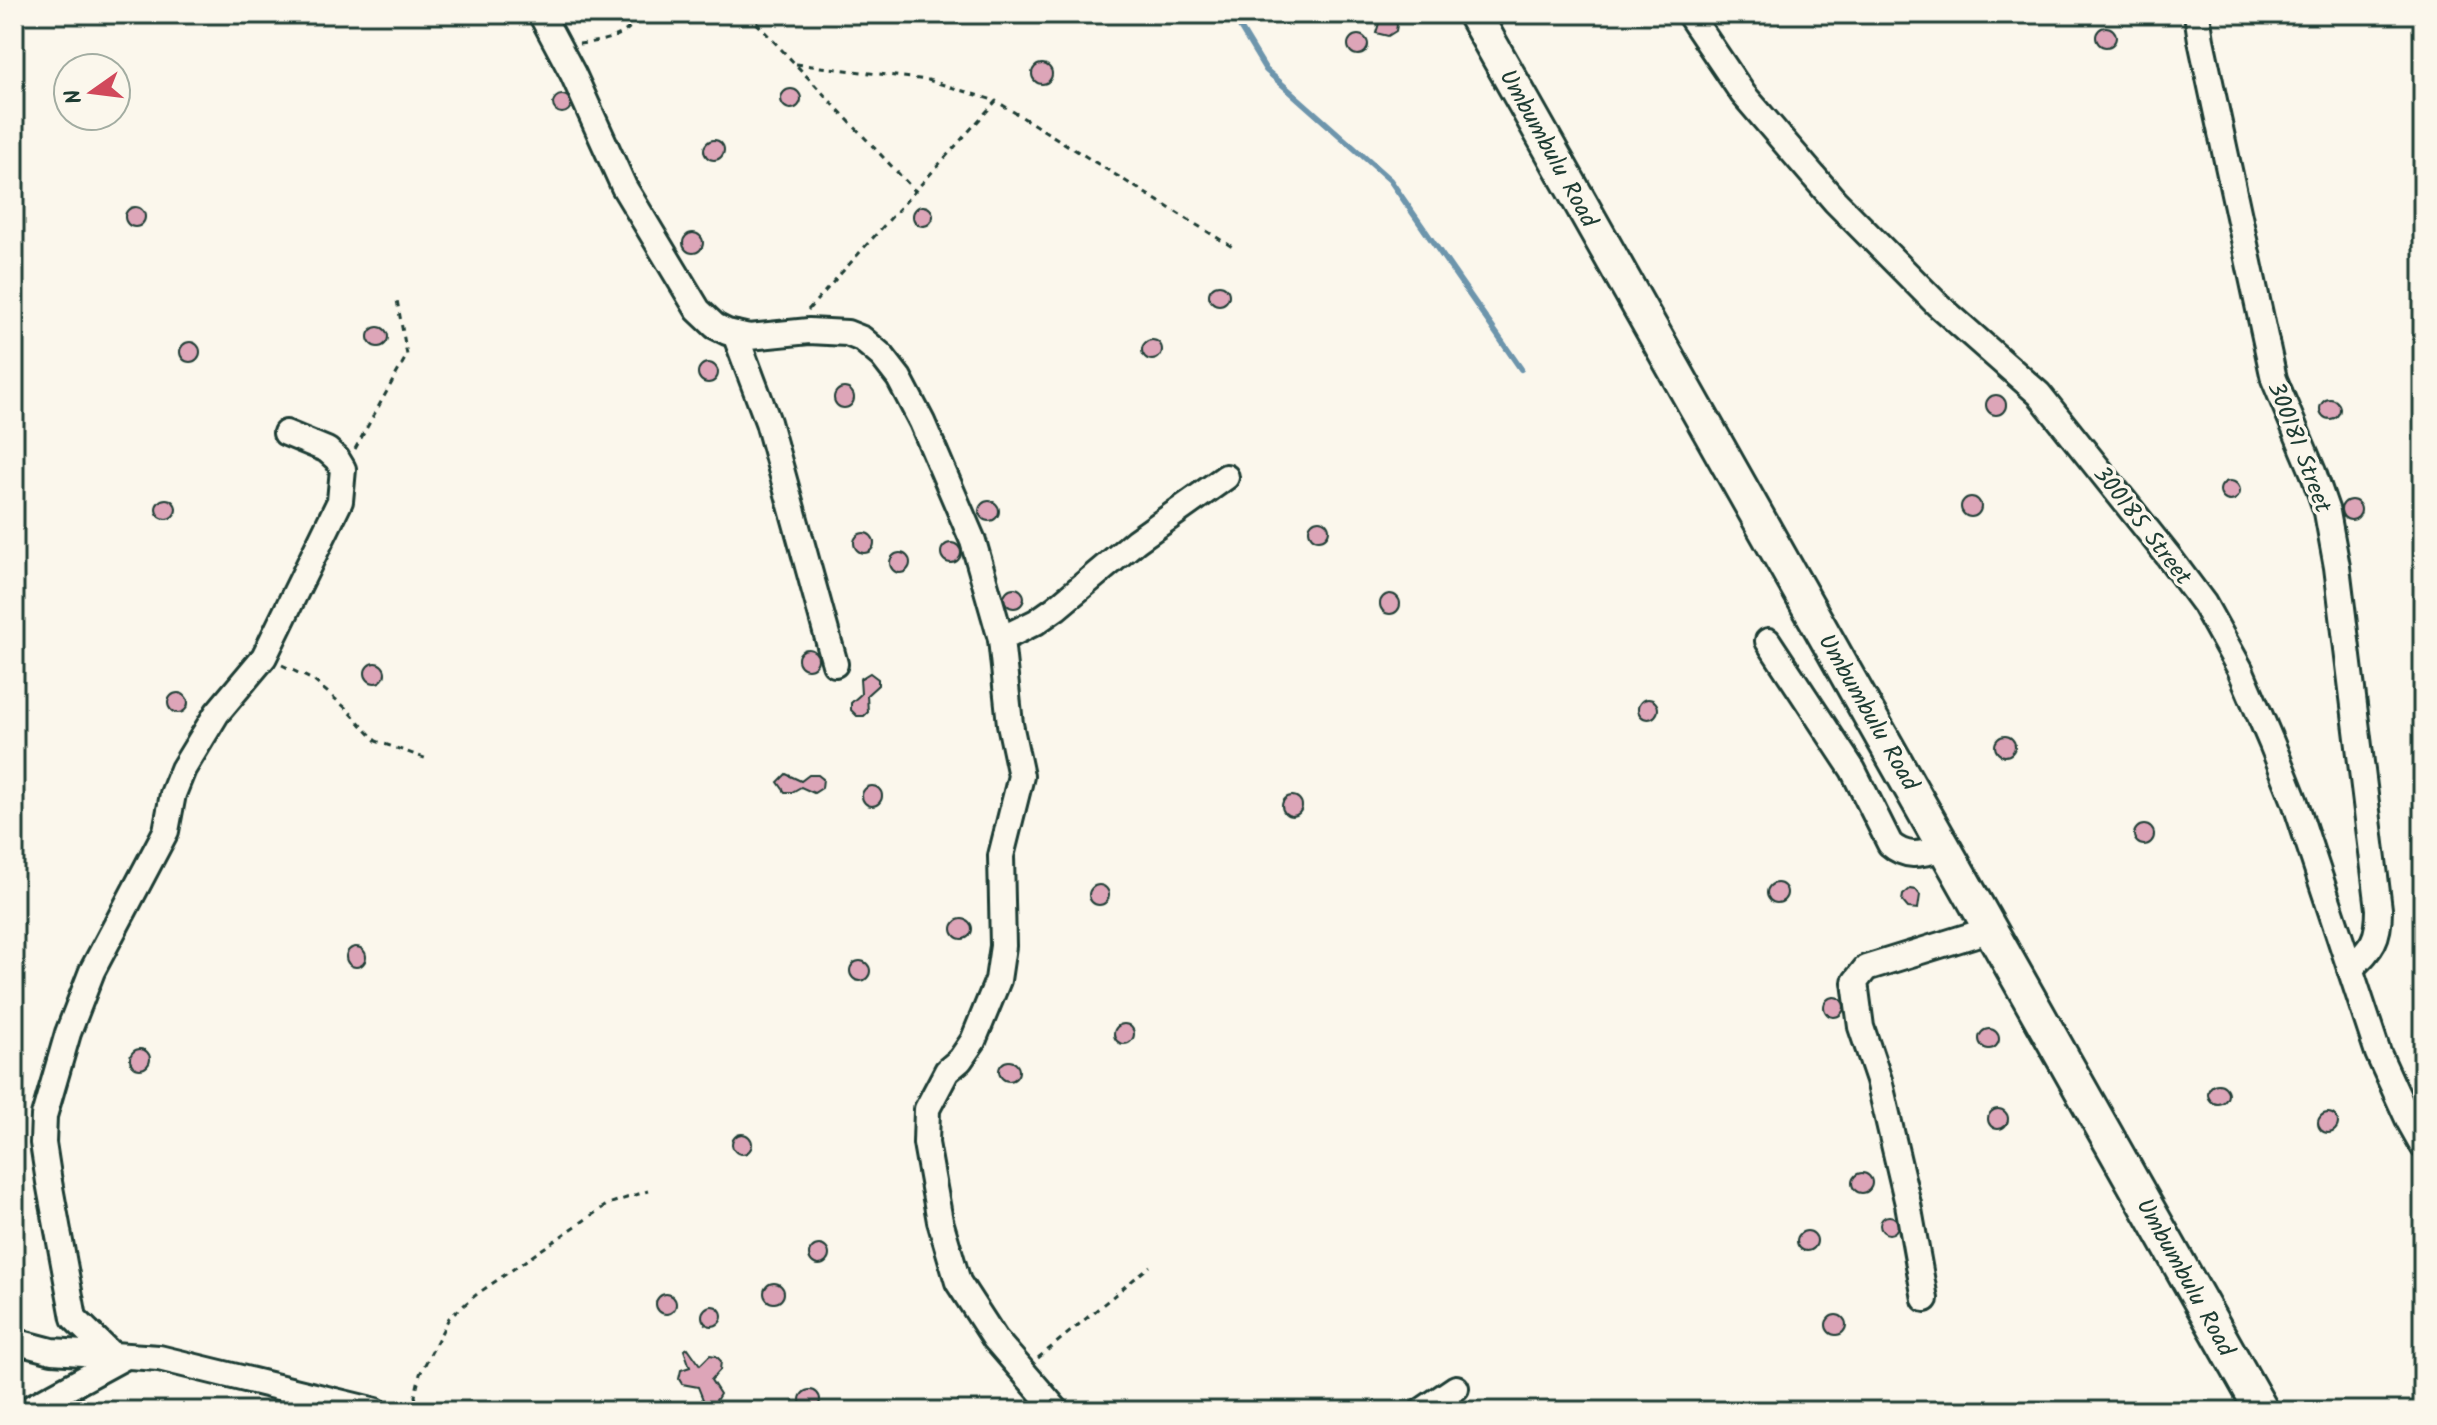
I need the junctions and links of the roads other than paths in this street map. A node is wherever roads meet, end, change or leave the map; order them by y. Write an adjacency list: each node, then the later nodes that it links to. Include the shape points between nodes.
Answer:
1 (541, 14): 5 (street, via 624,187 698,310 715,326)
2 (1474, 14): 11 (main road, Umbumbulu Road)
3 (1689, 14): 13 (street, 300185 Street, via 1743,94 1835,201 1937,304 2039,394 2204,604 2267,731)
4 (2197, 14): 13 (street, 300181 Street, via 2274,379 2318,485 2337,567 2379,909 2375,939)
5 (735, 334): 8 (street, via 827,331 862,339 882,356 922,422 973,541); 10 (street, via 768,422)
6 (286, 433): 17 (street, via 337,459 343,469 340,501 264,657 217,713 183,769 166,831 72,1020 44,1116 43,1143 74,1318)
7 (1226, 477): 8 (street, via 1136,541 1056,608)
8 (1001, 639): 21 (street, via 1021,776 1001,856 1003,946 998,980 973,1041 947,1071 927,1109 926,1143 958,1282 995,1339)
9 (1768, 641): 11 (street, via 1853,770 1890,844 1910,856)
10 (835, 664)
11 (1945, 848): 12 (main road, Umbumbulu Road)
12 (1992, 929): 15 (street, via 1866,968 1855,982); 23 (main road, Umbumbulu Road)
13 (2350, 969): 14 (street, 300185 Street, via 2378,1053)
14 (2423, 1146)
15 (1925, 1299)
16 (14, 1341): 17 (street, via 52,1351)
17 (119, 1355): 19 (street); 20 (street, via 159,1358)
18 (1456, 1388): 22 (street)
19 (25, 1411)
20 (376, 1411)
21 (1057, 1411)
22 (1422, 1411)
23 (2262, 1411)

